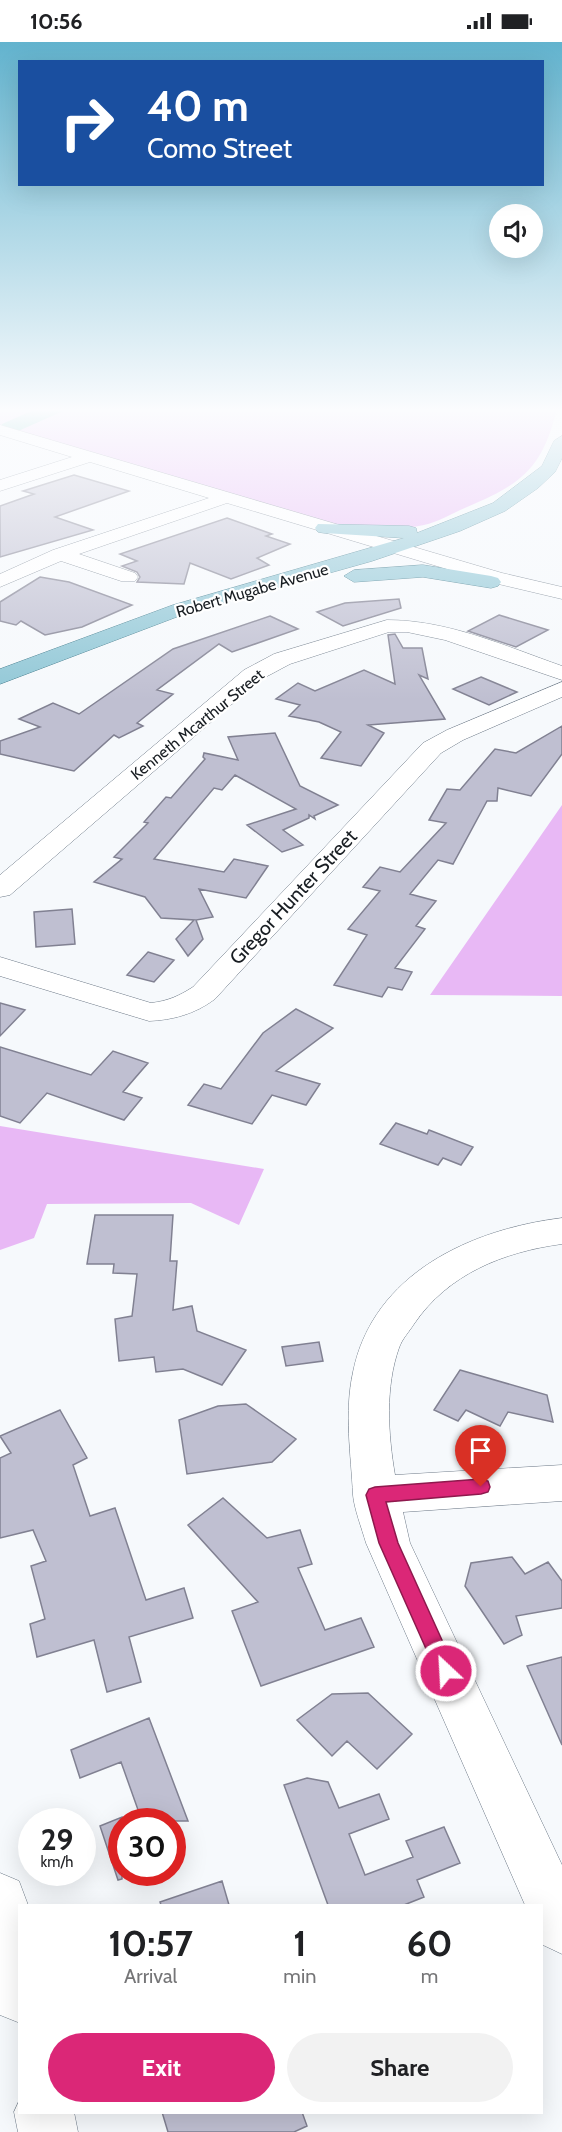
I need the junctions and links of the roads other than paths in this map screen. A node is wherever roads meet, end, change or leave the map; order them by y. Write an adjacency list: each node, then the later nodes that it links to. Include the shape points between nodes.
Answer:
1 (203, 506): 9 (street)
2 (244, 506): 7 (street)
3 (495, 506): 7 (main road, via 412,532)
4 (499, 506): 8 (main road, Robert Mugabe Avenue)
5 (530, 506): 6 (main road, Robert Mugabe Avenue)
6 (503, 520): 8 (main road, Robert Mugabe Avenue); 13 (main road, via 472,543 467,558)
7 (323, 530): 8 (street); 10 (main road, via 335,548)
8 (402, 552): 10 (main road, Robert Mugabe Avenue); 12 (main road, Robert Mugabe Avenue); 13 (street)
9 (60, 554): 11 (street); 14 (street)
10 (318, 570): 16 (main road, Robert Mugabe Avenue, via 180,609)
11 (128, 577)
12 (340, 578): 13 (main road, via 423,571); 16 (main road, Robert Mugabe Avenue)
13 (494, 580): 15 (street)
14 (0, 581)
15 (562, 594)
16 (119, 631): 18 (main road, Robert Mugabe Avenue)
17 (562, 674): 20 (street, Kenneth Mcarthur Street, via 432,629 402,624 282,659 252,675)
18 (0, 677)
19 (562, 689): 21 (street, Gregor Hunter Street, via 432,748 204,993 189,1004 170,1011 149,1012)
20 (0, 889)
21 (0, 966)
22 (562, 1232): 24 (street, via 507,1240 470,1253 429,1281 401,1310 379,1347 370,1387)
23 (562, 1483): 24 (street)
24 (375, 1495): 26 (street, via 388,1543)
25 (0, 1900): 27 (street)
26 (562, 1926)
27 (18, 1986)
28 (44, 2114): 29 (street)
29 (48, 2132)

